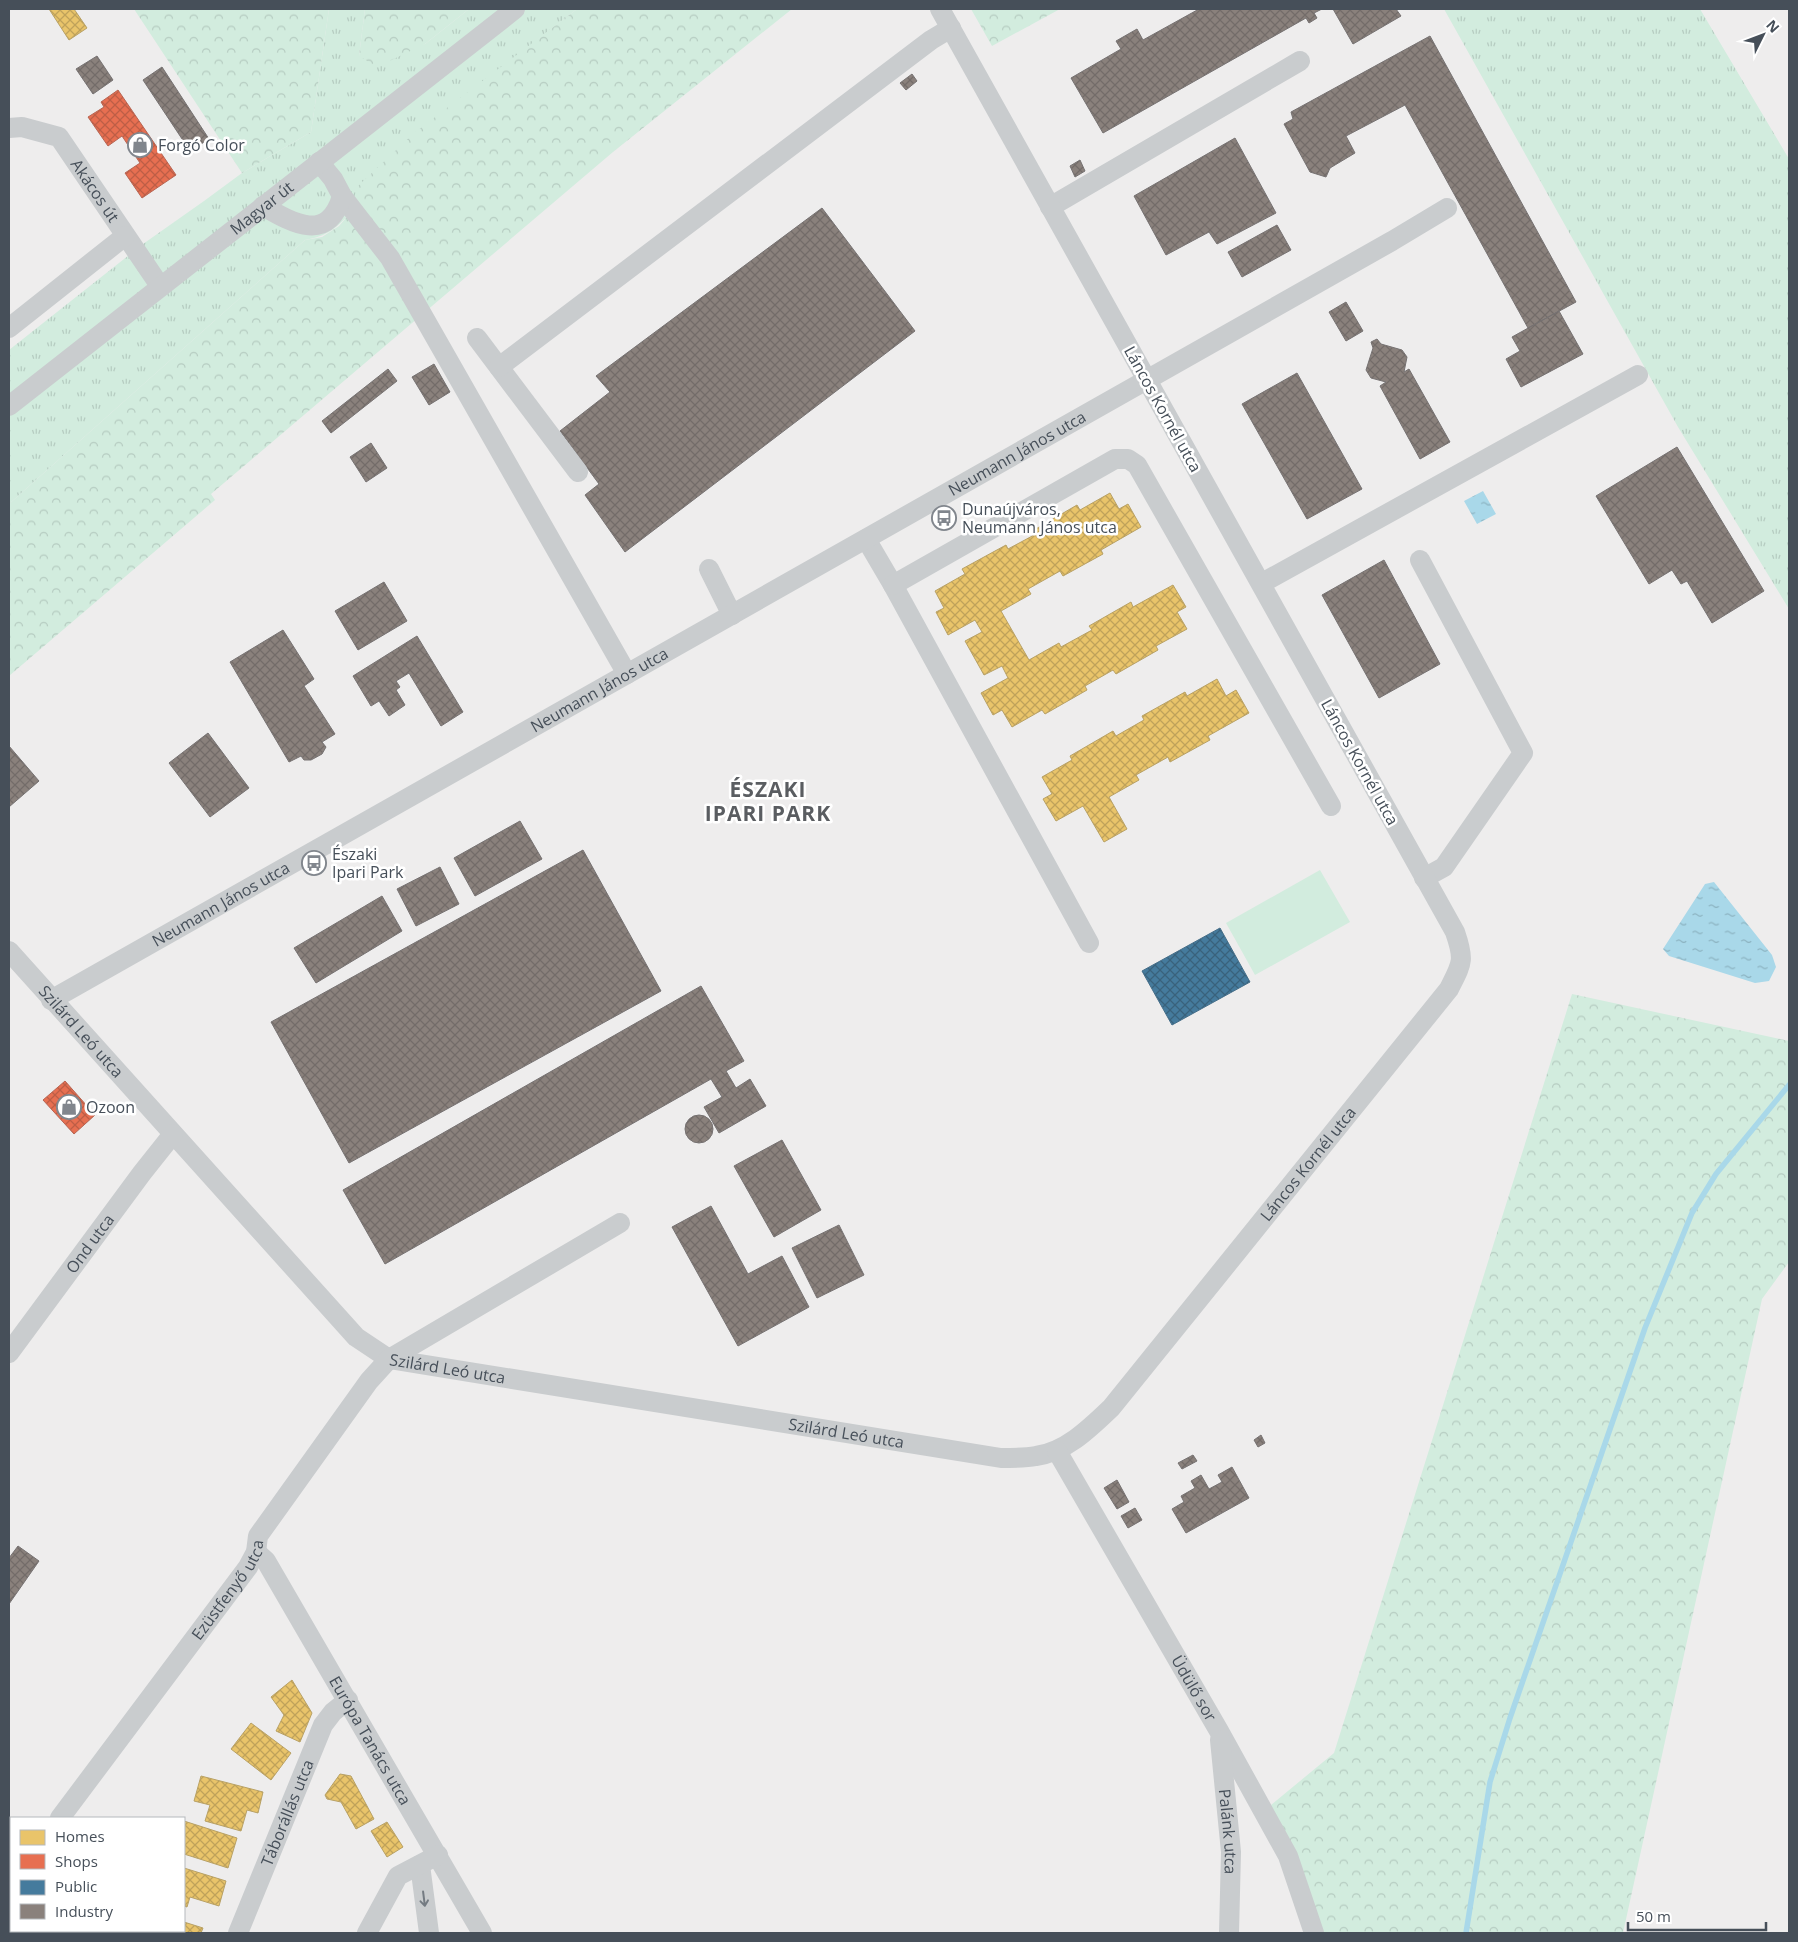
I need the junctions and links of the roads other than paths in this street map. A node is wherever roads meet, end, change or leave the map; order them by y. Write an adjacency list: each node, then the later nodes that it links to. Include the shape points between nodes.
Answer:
1 (515, 9): 6 (street, Magyar út)
2 (940, 9): 3 (street, Láncos Kornél utca)
3 (950, 28): 9 (street, Láncos Kornél utca); 15 (street)
4 (1300, 61): 9 (street)
5 (9, 128): 11 (street, Akácos út, via 22,127 58,138)
6 (320, 162): 7 (street); 8 (street, Magyar út)
7 (342, 196): 8 (street, via 332,218 320,225 304,225); 26 (street, via 390,258)
8 (263, 206): 12 (street, Magyar út)
9 (1050, 207): 17 (street, Láncos Kornél utca)
10 (1447, 208): 17 (street, Neumann János utca)
11 (125, 236): 12 (street, Akácos út); 13 (street)
12 (160, 286): 18 (street, Magyar út)
13 (9, 328)
14 (477, 338): 15 (street)
15 (499, 367): 19 (street)
16 (1638, 375): 23 (street)
17 (1147, 380): 20 (street, Neumann János utca); 23 (street, Láncos Kornél utca)
18 (9, 406)
19 (578, 472)
20 (866, 539): 24 (street); 25 (street, Neumann János utca)
21 (1420, 560): 28 (street, via 1523,753 1444,867)
22 (709, 568): 25 (street)
23 (1262, 583): 28 (street, Láncos Kornél utca)
24 (893, 586): 27 (street, via 1115,459 1128,459 1138,465); 29 (street)
25 (732, 615): 26 (street, Neumann János utca)
26 (627, 674): 31 (street, Neumann János utca)
27 (1331, 806)
28 (1424, 878): 36 (street, Láncos Kornél utca, via 1455,932 1462,952 1460,967 1449,989 1111,1408 1086,1432)
29 (1089, 943)
30 (9, 951): 31 (street, Szilárd Leó utca)
31 (52, 1000): 32 (street, Szilárd Leó utca)
32 (173, 1134): 34 (street, Ond utca); 35 (street, Szilárd Leó utca, via 356,1337)
33 (620, 1223): 35 (street, Ezüstfenyő utca)
34 (9, 1353)
35 (389, 1359): 36 (street, Szilárd Leó utca, via 993,1457 1037,1456); 37 (street, Ezüstfenyő utca, via 369,1381 258,1536)
36 (1057, 1451): 39 (street, Üdülő sor)
37 (256, 1552): 38 (street, Európa Tanács utca, via 266,1561); 40 (street, Ezüstfenyő utca)
38 (348, 1700): 41 (street, Európa Tanács utca); 43 (street, Táborállás utca, via 323,1725)
39 (1219, 1731): 47 (street, Palánk utca, via 1231,1852); 48 (street, Üdülő sor, via 1288,1856)
40 (61, 1817)
41 (438, 1855): 42 (street); 46 (street, Európa Tanács utca)
42 (420, 1865): 44 (street, via 398,1876); 45 (street, one-way to 45)
43 (238, 1933)
44 (368, 1933)
45 (428, 1933)
46 (482, 1933)
47 (1229, 1933)
48 (1314, 1933)

